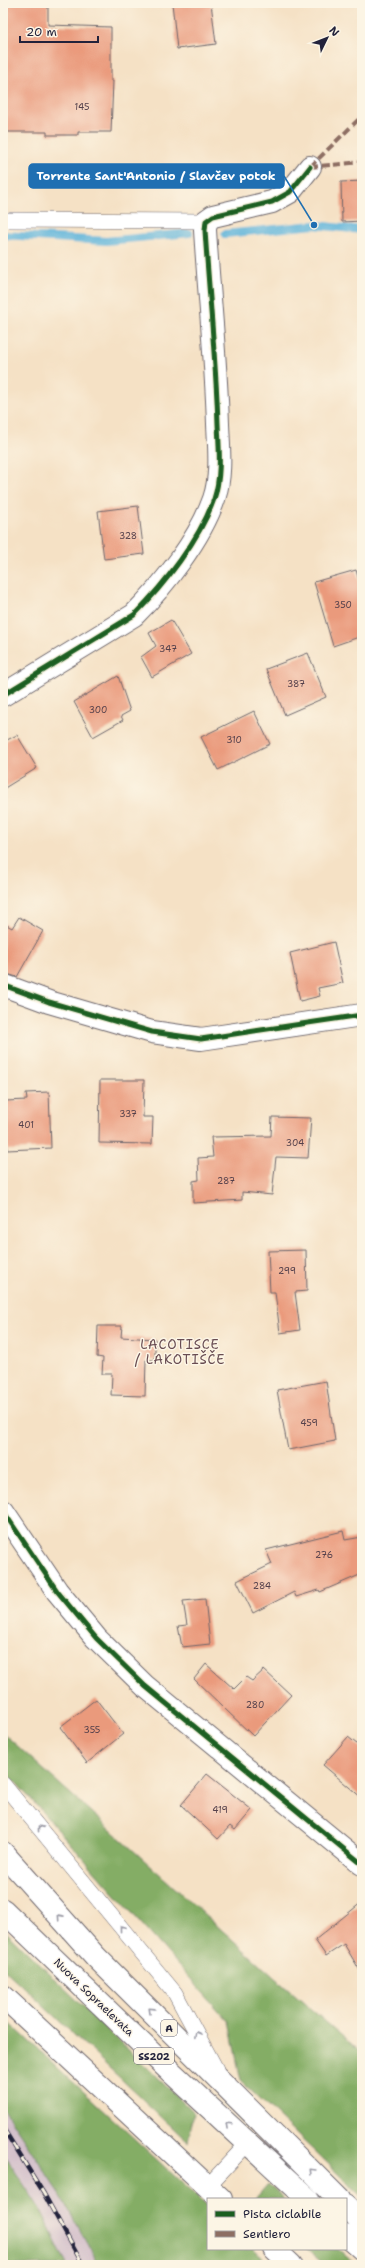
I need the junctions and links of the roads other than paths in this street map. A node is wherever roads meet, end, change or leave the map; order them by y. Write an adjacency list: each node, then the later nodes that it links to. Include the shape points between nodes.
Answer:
1 (310, 167): 3 (main road, via 290,192 272,202 213,216)
2 (8, 220): 3 (lane)
3 (206, 221): 4 (main road, via 204,230 219,468 214,498 208,514 176,566 134,615)
4 (3, 696)
5 (3, 985): 6 (main road, via 49,1002 152,1032 201,1039)
6 (362, 1015)
7 (3, 1511): 10 (main road, via 56,1591 96,1638 145,1686)
8 (3, 1784): 13 (lane, one-way to 8, via 175,1993)
9 (3, 1852): 13 (main road, A, one-way to 9, via 96,1957)
10 (362, 1864)
11 (3, 1910): 14 (main road, Nuova Sopraelevata / SS202, one-way to 11)
12 (3, 1996): 15 (main road)
13 (222, 2080): 17 (main road, A, one-way to 13)
14 (248, 2143): 15 (lane); 16 (main road, Nuova Sopraelevata / SS202)
15 (214, 2193)
16 (307, 2198)
17 (338, 2198)
18 (347, 2207): 19 (main road)
19 (362, 2222)
20 (347, 2235): 22 (main road)
21 (275, 2250): 23 (main road)
22 (362, 2250)
23 (291, 2265)

